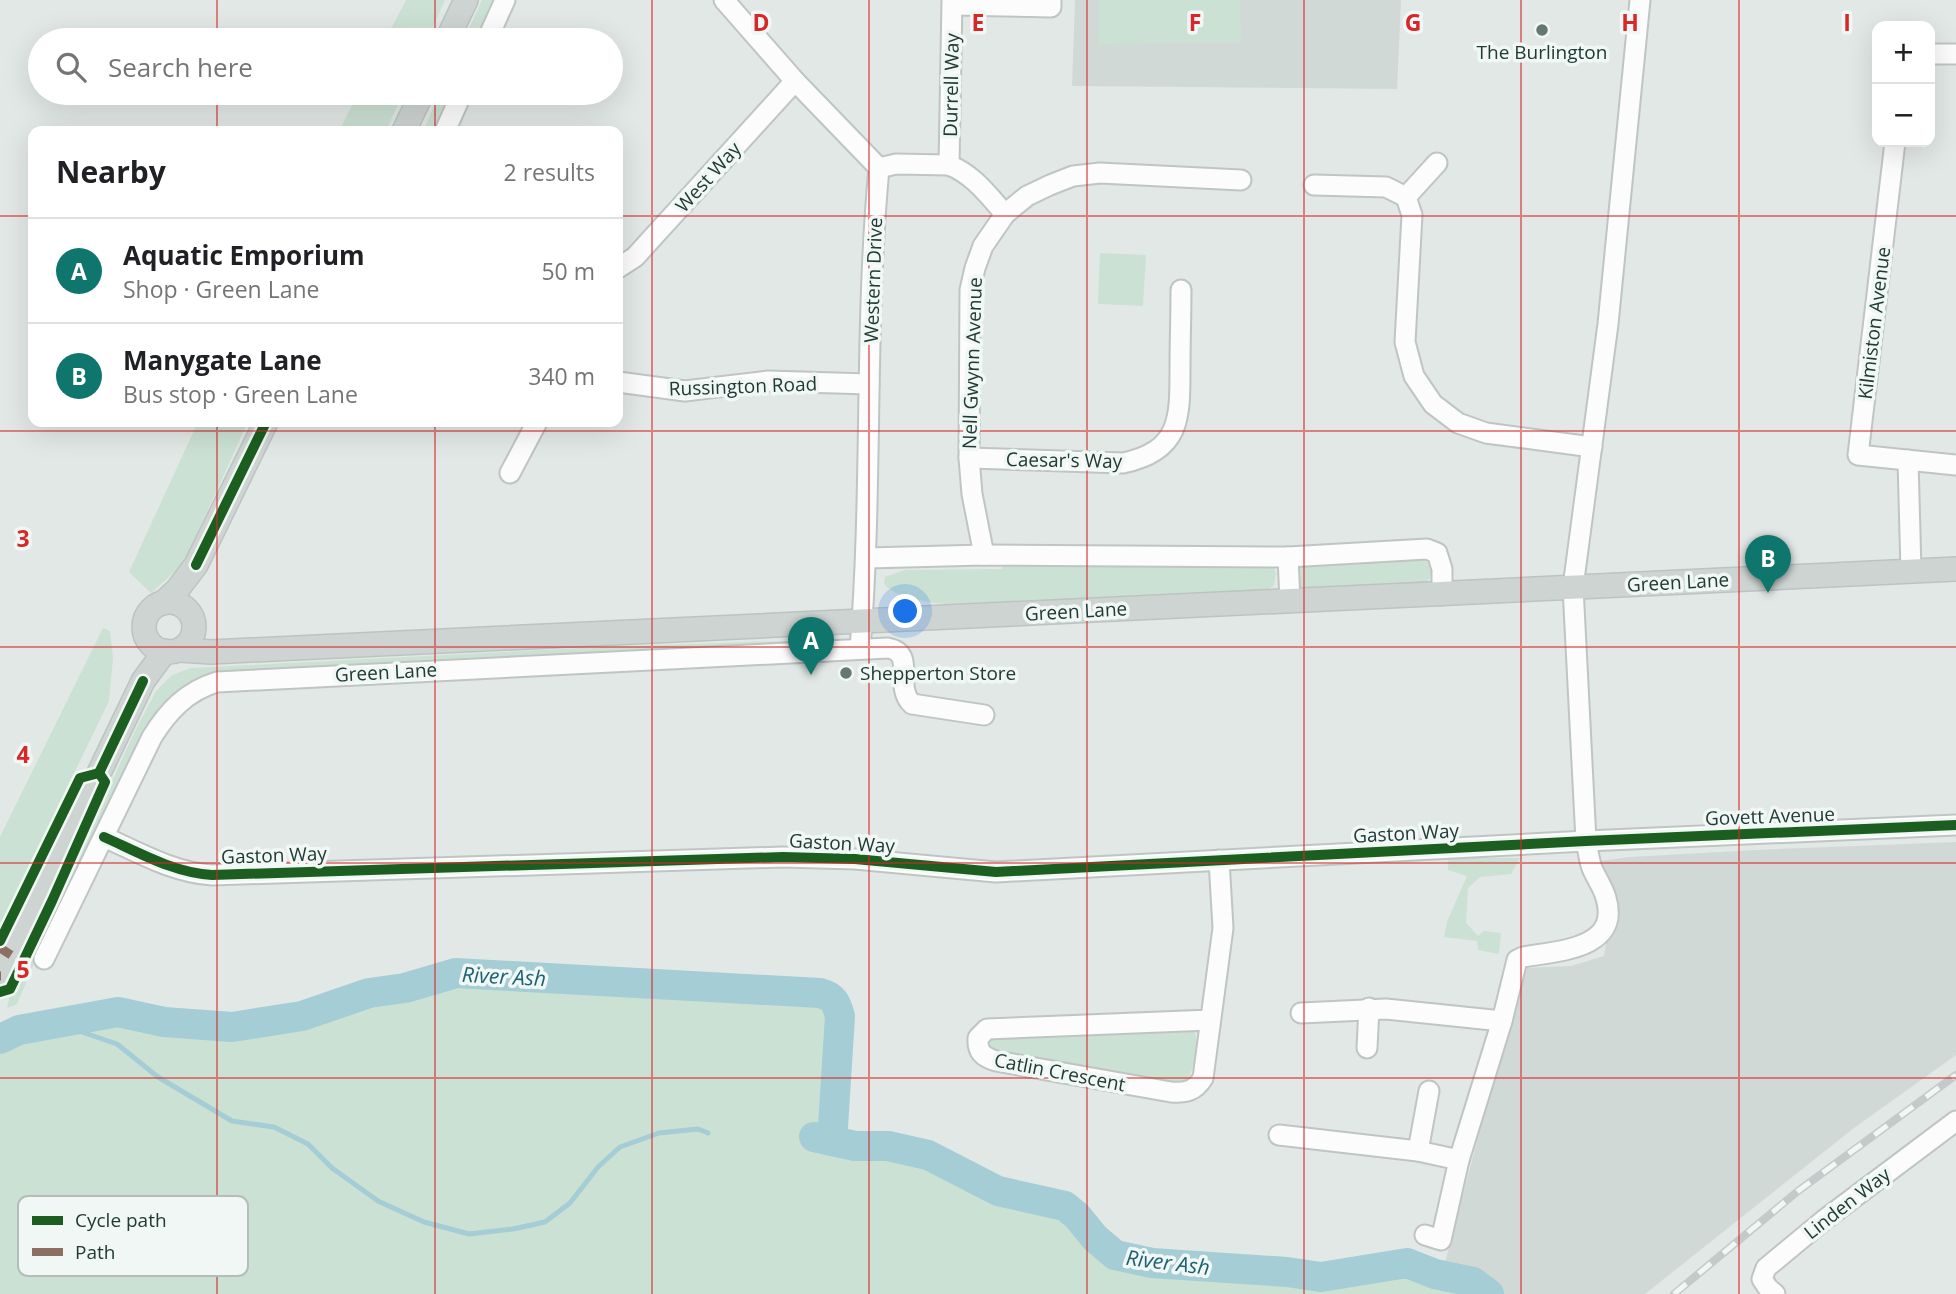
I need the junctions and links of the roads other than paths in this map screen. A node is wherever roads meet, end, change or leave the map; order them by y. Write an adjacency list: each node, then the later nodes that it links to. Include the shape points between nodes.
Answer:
1 (466, 0): 7 (main road)
2 (505, 0): 8 (street)
3 (724, 0): 11 (street)
4 (1640, 0): 30 (street)
5 (952, 3): 6 (street, Durrell Way); 18 (street, Durrell Way)
6 (1055, 5)
7 (453, 28)
8 (492, 28)
9 (1935, 54): 10 (street)
10 (1956, 54)
11 (795, 81): 19 (street); 24 (street, West Way)
12 (416, 105): 14 (main road)
13 (457, 105): 15 (street)
14 (406, 126)
15 (447, 126)
16 (1894, 147): 32 (street, Kilmiston Avenue, via 1858,455)
17 (1437, 163): 22 (street)
18 (949, 165): 19 (street, Durrell Way); 23 (street, Durrell Way, via 972,177)
19 (879, 168): 27 (street, Western Drive)
20 (1241, 180): 23 (street, Nell Gwynn Avenue, via 1100,173 1073,176 1027,196)
21 (1314, 185): 22 (street, via 1386,187)
22 (1406, 197): 30 (street, via 1412,215 1405,342 1414,376 1433,404 1458,423 1486,433)
23 (1005, 214): 31 (street, Nell Gwynn Avenue, via 983,246 970,290)
24 (623, 265)
25 (1181, 290): 31 (street, Caesar's Way, via 1180,411 1161,448 1123,463)
26 (623, 383): 27 (street, Russington Road, via 685,391 768,382)
27 (869, 384): 37 (street, Western Drive)
28 (263, 427): 38 (main road)
29 (534, 427): 34 (street)
30 (1592, 447): 41 (street)
31 (969, 458): 35 (street, Nell Gwynn Avenue)
32 (1908, 460): 33 (street); 40 (street)
33 (1956, 465)
34 (510, 473)
35 (984, 555): 36 (street); 37 (street)
36 (1288, 557): 42 (street, via 1427,550 1440,559); 43 (street)
37 (867, 558): 46 (street, Western Drive)
38 (196, 565): 44 (main road); 45 (main road)
39 (1956, 569): 40 (main road, Green Lane)
40 (1911, 571): 41 (main road, Green Lane)
41 (1573, 587): 42 (main road, Green Lane); 55 (street)
42 (1442, 595): 43 (main road, Green Lane)
43 (1290, 601): 46 (main road, Green Lane)
44 (163, 603): 45 (main road, via 180,604); 47 (main road, via 146,617)
45 (192, 619): 48 (main road, Green Lane, via 213,640); 50 (main road, via 193,635 188,644)
46 (863, 621): 48 (main road, Green Lane); 49 (street)
47 (146, 637): 50 (main road, via 154,646); 51 (main road)
48 (236, 649): 50 (main road, Green Lane)
49 (860, 649): 52 (street, Green Lane, via 900,652 903,690 912,704); 54 (street, Green Lane, via 217,682 183,699 159,726)
50 (172, 651): 51 (main road)
51 (143, 681): 57 (main road)
52 (984, 715)
53 (1956, 825): 55 (street, Govett Avenue)
54 (104, 836): 56 (street, Gaston Way, via 176,868 212,875 783,857 996,872); 58 (street, Green Lane)
55 (1586, 841): 56 (street, Gaston Way); 64 (street, via 1591,866 1607,901 1605,925 1583,945 1517,960)
56 (1219, 860): 63 (street, Catlin Crescent, via 1223,928)
57 (50, 874): 58 (street); 60 (main road)
58 (79, 887): 59 (street, Green Lane)
59 (44, 959)
60 (0, 979)
61 (1369, 1008): 62 (street); 64 (street); 65 (street)
62 (1301, 1013)
63 (1210, 1020): 63 (street, Catlin Crescent, via 1203,1077 1191,1091 1181,1093 996,1061 984,1057 977,1046 987,1029)
64 (1502, 1021): 70 (street)
65 (1367, 1048)
66 (1429, 1091): 69 (street)
67 (1956, 1121): 72 (street, Linden Way, via 1766,1268 1762,1279)
68 (1279, 1135): 69 (street)
69 (1418, 1151): 70 (street)
70 (1459, 1160): 71 (street, via 1441,1240)
71 (1425, 1236)
72 (1775, 1294)

